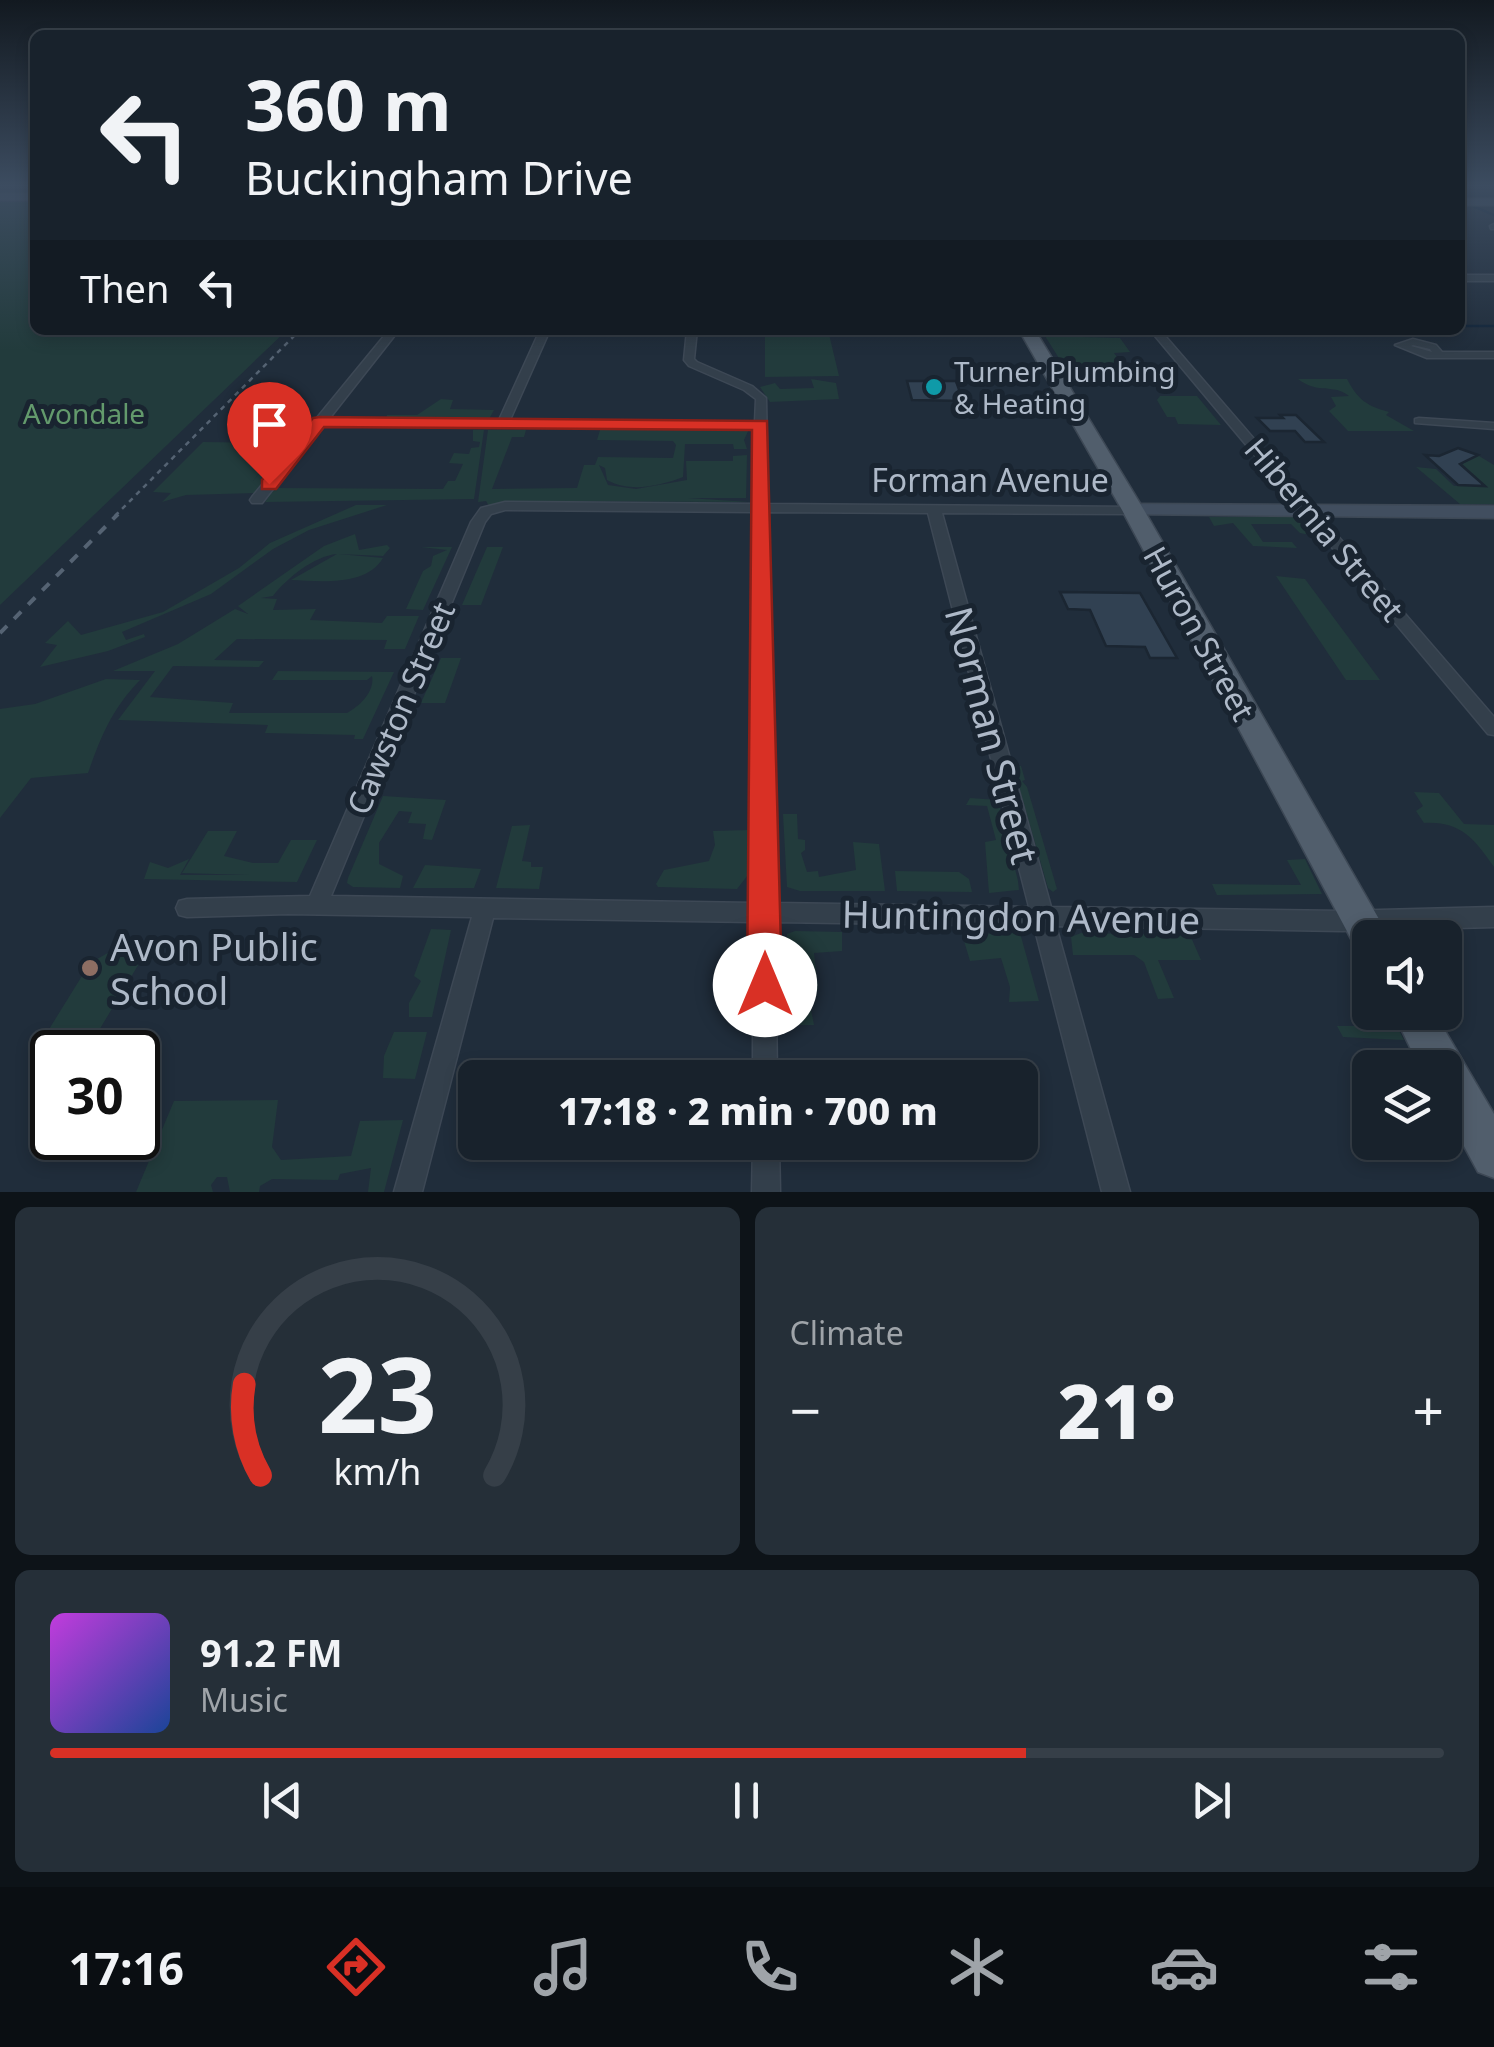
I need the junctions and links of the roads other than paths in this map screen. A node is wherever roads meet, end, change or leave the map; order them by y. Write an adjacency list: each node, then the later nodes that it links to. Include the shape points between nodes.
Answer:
1 (1465, 278): 2 (street)
2 (1494, 278)
3 (390, 335): 11 (street)
4 (543, 335): 12 (street)
5 (692, 335): 13 (street, via 689,360 758,395)
6 (1030, 335): 18 (main road, Huron Street)
7 (1159, 335): 20 (street, Hibernia Street)
8 (1438, 354): 9 (street)
9 (1492, 357)
10 (1419, 421): 14 (street)
11 (320, 422): 12 (street); 15 (street)
12 (503, 423): 13 (street)
13 (761, 425): 16 (street)
14 (1494, 426)
15 (257, 500)
16 (762, 508): 17 (street, Forman Avenue); 19 (street, Forman Avenue); 26 (street)
17 (934, 509): 18 (street, Forman Avenue); 27 (street, Norman Street)
18 (1132, 510): 20 (street, Forman Avenue); 29 (main road, Huron Street)
19 (486, 511): 23 (street, Cawston Street)
20 (1310, 511): 21 (street, Forman Avenue); 22 (street, Hibernia Street)
21 (1494, 512)
22 (1494, 730)
23 (316, 906): 24 (street, Huntingdon Avenue); 25 (street, Huntingdon Avenue)
24 (187, 908)
25 (485, 908): 26 (street, Huntingdon Avenue); 36 (street)
26 (764, 913): 27 (street, Huntingdon Avenue); 32 (street)
27 (1040, 916): 31 (street, Huntingdon Avenue); 38 (street, Norman Street)
28 (1494, 916): 30 (street, Huntingdon Avenue)
29 (1360, 920)
30 (1454, 920)
31 (1352, 928)
32 (765, 1060)
33 (1462, 1100): 34 (main road)
34 (1494, 1156)
35 (766, 1160): 37 (street)
36 (408, 1192)
37 (766, 1192)
38 (1116, 1192)

